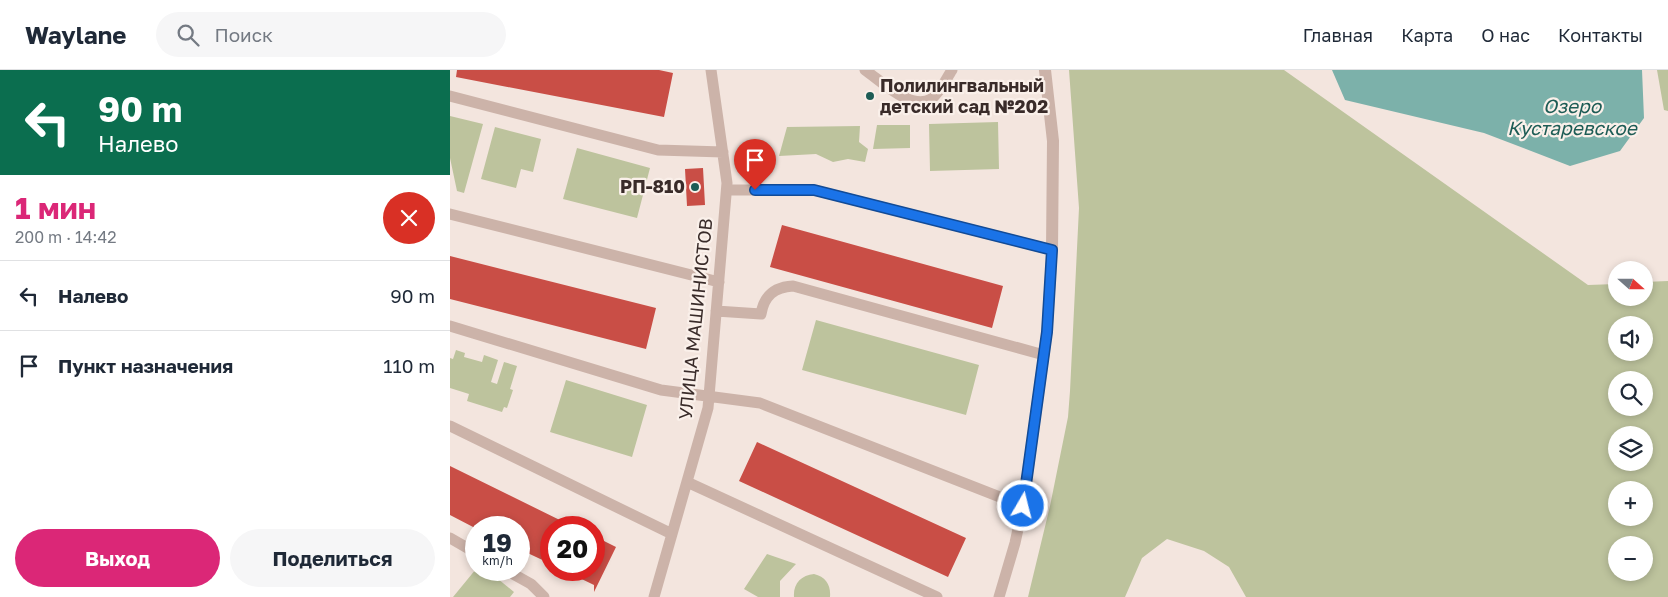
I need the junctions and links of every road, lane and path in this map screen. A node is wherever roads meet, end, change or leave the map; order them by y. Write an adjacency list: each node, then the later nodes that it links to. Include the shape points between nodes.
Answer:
1 (710, 70): 6 (lane, УЛИЦА МАШИНИСТОВ)
2 (865, 70): 3 (lane, via 906,98 918,102 935,95)
3 (952, 70)
4 (1046, 70): 9 (street, via 1053,141)
5 (450, 96): 6 (lane, via 658,150)
6 (723, 152): 7 (lane, УЛИЦА МАШИНИСТОВ)
7 (727, 190): 9 (lane, via 814,190); 10 (lane, УЛИЦА МАШИНИСТОВ)
8 (450, 214): 10 (lane)
9 (1052, 250): 13 (lane)
10 (719, 282): 11 (lane, УЛИЦА МАШИНИСТОВ)
11 (716, 311): 13 (lane, via 761,314 772,292 793,286); 14 (lane, УЛИЦА МАШИНИСТОВ)
12 (450, 326): 14 (lane, via 661,390)
13 (1044, 355): 17 (lane)
14 (709, 396): 16 (lane, УЛИЦА МАШИНИСТОВ); 17 (lane, via 768,406)
15 (450, 426): 18 (lane)
16 (687, 482): 18 (lane, УЛИЦА МАШИНИСТОВ); 24 (lane)
17 (1023, 506): 25 (lane)
18 (672, 534): 23 (lane, УЛИЦА МАШИНИСТОВ)
19 (450, 538): 20 (lane)
20 (465, 547)
21 (526, 581): 22 (lane)
22 (544, 597)
23 (654, 597)
24 (937, 597)
25 (998, 597)

